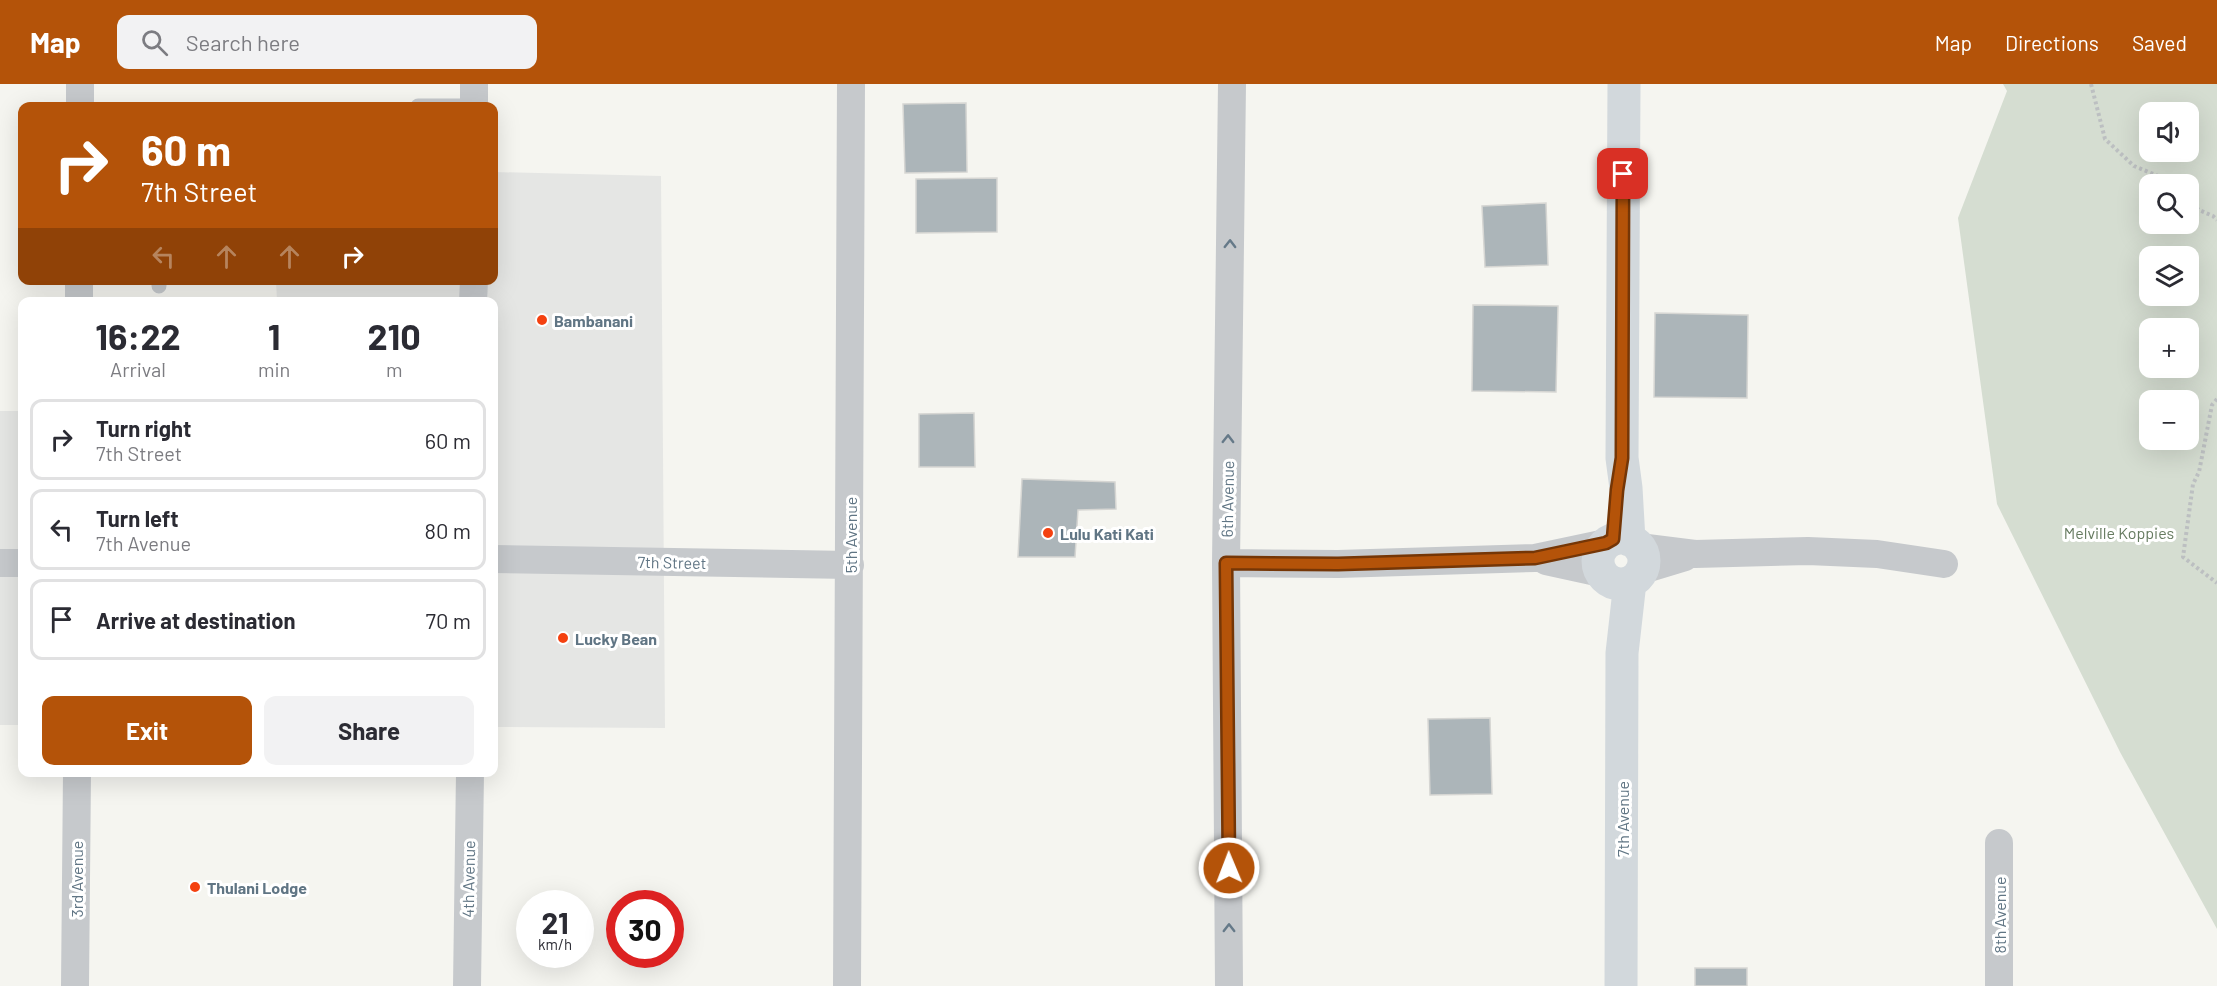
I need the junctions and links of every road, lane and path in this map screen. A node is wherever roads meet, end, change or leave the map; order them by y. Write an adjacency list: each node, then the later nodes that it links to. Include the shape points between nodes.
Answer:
1 (80, 84): 7 (street)
2 (474, 84): 8 (street)
3 (850, 84): 19 (street, 5th Avenue)
4 (1232, 84): 17 (street, 6th Avenue, one-way to 4)
5 (1624, 84): 14 (street, 7th Avenue, via 1622,458 1617,490)
6 (2091, 84): 9 (path, via 2105,139 2134,166)
7 (80, 102)
8 (474, 102)
9 (2153, 174)
10 (2199, 210): 11 (path)
11 (2217, 220)
12 (2217, 399): 20 (path, via 2212,405 2199,472 2193,484 2183,557)
13 (498, 560): 19 (street, 7th Street)
14 (1622, 560): 17 (street); 18 (street, via 1820,551); 28 (street, 7th Avenue, via 1615,616 1622,653)
15 (0, 563): 16 (street)
16 (18, 563)
17 (1226, 563): 27 (street, 6th Avenue, one-way to 17)
18 (1944, 564)
19 (850, 566): 26 (street, 5th Avenue)
20 (2216, 584)
21 (77, 777): 24 (street, 3rd Avenue)
22 (470, 777): 25 (street, 4th Avenue)
23 (1999, 843): 29 (street, 8th Avenue)
24 (75, 986)
25 (467, 986)
26 (848, 986)
27 (1229, 986)
28 (1621, 986)
29 (1999, 986)

